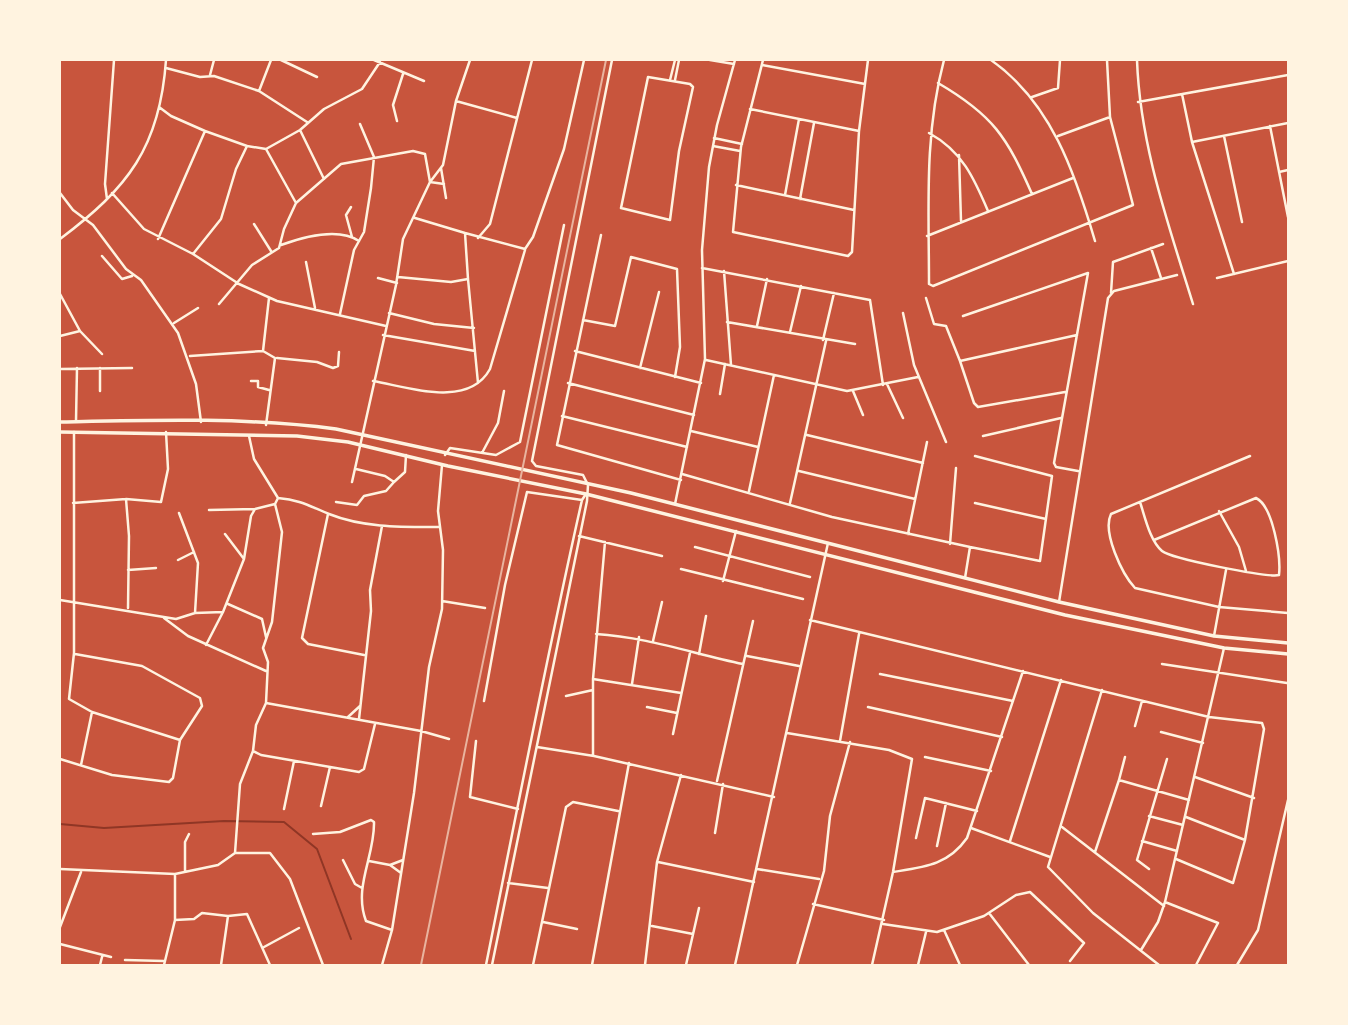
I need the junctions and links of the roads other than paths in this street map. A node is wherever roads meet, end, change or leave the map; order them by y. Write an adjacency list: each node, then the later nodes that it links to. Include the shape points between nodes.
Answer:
1 (114, 60): 79 (street)
2 (166, 60): 26 (street)
3 (214, 60): 28 (street)
4 (271, 60): 35 (street)
5 (281, 60): 30 (street)
6 (374, 60): 22 (street)
7 (391, 60): 25 (street)
8 (470, 60): 38 (street)
9 (532, 60): 43 (street)
10 (584, 60): 105 (street, via 564,149)
11 (612, 60): 221 (street, via 532,461 536,466 583,475)
12 (677, 60): 31 (street)
13 (710, 60): 23 (street)
14 (735, 60): 23 (street)
15 (763, 60): 24 (street)
16 (868, 60): 34 (street)
17 (944, 60): 33 (street)
18 (991, 60): 37 (street)
19 (1060, 60): 37 (street, via 1058,88)
20 (1107, 60): 42 (street)
21 (1137, 60): 39 (street)
22 (380, 62): 25 (street); 46 (street, via 362,89)
23 (734, 64): 57 (street)
24 (762, 65): 34 (street); 41 (street)
25 (388, 66): 27 (street)
26 (166, 68): 28 (street); 40 (street)
27 (403, 74): 32 (street); 45 (street, via 393,105)
28 (210, 75): 35 (street)
29 (1289, 75): 36 (street)
30 (317, 77)
31 (672, 80): 31 (street, via 647,79 621,208 668,220 693,88 690,83)
32 (424, 81)
33 (938, 83): 54 (street); 76 (street, via 1002,133)
34 (865, 84): 53 (street)
35 (259, 92): 46 (street)
36 (1182, 94): 39 (street); 58 (street)
37 (1032, 97): 55 (street)
38 (456, 101): 43 (street); 66 (street)
39 (1138, 102): 132 (street, via 1152,171)
40 (159, 107): 52 (street); 75 (street, via 143,156)
41 (750, 109): 44 (street); 59 (street)
42 (1110, 117): 55 (street); 91 (street, via 1133,205)
43 (517, 118): 99 (street, via 489,227)
44 (799, 119): 47 (street); 77 (street)
45 (397, 121)
46 (307, 122): 51 (street)
47 (815, 122): 53 (street); 80 (street)
48 (1289, 123): 50 (street)
49 (360, 124): 65 (street)
50 (1270, 126): 56 (street); 68 (street)
51 (300, 130): 62 (street); 70 (street)
52 (205, 131): 60 (street); 98 (street)
53 (859, 131): 83 (street)
54 (929, 133): 64 (street); 95 (street)
55 (1058, 135): 69 (street)
56 (1224, 135): 58 (street); 89 (street)
57 (714, 138): 59 (street); 61 (street)
58 (1192, 142): 113 (street)
59 (741, 144): 63 (street)
60 (247, 146): 62 (street); 107 (street, via 221,219)
61 (713, 146): 63 (street); 111 (street)
62 (266, 149): 81 (street)
63 (740, 152): 73 (street)
64 (958, 155): 84 (street, via 972,172); 88 (street)
65 (374, 157): 70 (street, via 341,164); 71 (street, via 413,151 425,154); 100 (street)
66 (441, 168): 71 (street); 72 (street)
67 (1289, 170): 68 (street)
68 (1279, 172): 85 (street)
69 (1073, 178): 76 (street); 91 (street)
70 (324, 179): 81 (street)
71 (430, 182): 72 (street); 86 (street)
72 (444, 184): 78 (street)
73 (736, 185): 77 (street); 83 (street, via 733,232 758,238 848,256)
74 (60, 193): 87 (street)
75 (112, 193): 79 (street); 98 (street, via 127,213)
76 (1032, 194): 84 (street)
77 (785, 196): 80 (street)
78 (446, 198)
79 (107, 199): 87 (street)
80 (800, 199): 83 (street)
81 (296, 203): 103 (street)
82 (351, 207): 96 (street, via 346,215)
83 (854, 210)
84 (988, 211): 88 (street)
85 (1288, 217)
86 (415, 218): 93 (street); 116 (street, via 403,239)
87 (85, 222): 97 (street); 114 (street, via 93,225)
88 (961, 222): 95 (street)
89 (1242, 222)
90 (254, 224): 106 (street)
91 (1090, 224): 95 (street, via 933,286 929,284); 101 (street)
92 (564, 225): 206 (street, via 520,442 496,455)
93 (465, 233): 99 (street); 118 (street)
94 (601, 235): 139 (street)
95 (927, 236)
96 (352, 237): 100 (street); 103 (street, via 317,235)
97 (60, 239)
98 (158, 239): 107 (street)
99 (478, 239): 105 (street)
100 (359, 241): 137 (street)
101 (1095, 241)
102 (1163, 244): 104 (street)
103 (281, 245): 106 (street)
104 (1151, 248): 121 (street); 127 (street, via 1113,262)
105 (525, 249): 175 (street, via 490,369)
106 (271, 252): 123 (street, via 252,265)
107 (193, 254): 123 (street)
108 (102, 256): 114 (street, via 122,279)
109 (1289, 261): 113 (street)
110 (306, 262): 134 (street)
111 (702, 268): 112 (street); 159 (street)
112 (724, 271): 120 (street); 140 (street)
113 (1234, 274): 119 (street)
114 (133, 275): 141 (street)
115 (1177, 275): 121 (street)
116 (398, 277): 118 (street, via 451,282); 122 (street)
117 (378, 278): 122 (street)
118 (468, 278): 144 (street)
119 (1217, 278)
120 (767, 279): 124 (street); 143 (street)
121 (1161, 279): 127 (street)
122 (397, 283): 135 (street)
123 (239, 285): 129 (street); 131 (street)
124 (801, 286): 126 (street); 146 (street)
125 (659, 292): 166 (street)
126 (834, 293): 150 (street); 177 (street, via 870,300)
127 (1111, 293): 216 (street)
128 (60, 294): 145 (street)
129 (269, 298): 134 (street); 152 (street)
130 (926, 298): 160 (street, via 934,324 946,326)
131 (219, 304)
132 (1193, 304)
133 (198, 308): 141 (street)
134 (315, 308): 137 (street)
135 (389, 313): 142 (street); 144 (street)
136 (903, 313): 170 (street)
137 (340, 314): 142 (street)
138 (963, 316): 148 (street, via 1087,272)
139 (583, 320): 154 (street); 169 (street, via 615,326 631,257 677,269 680,347)
140 (727, 322): 143 (street); 162 (street)
141 (173, 324): 157 (street)
142 (386, 326): 147 (street)
143 (757, 326): 146 (street)
144 (474, 328): 153 (street)
145 (80, 331): 149 (street); 156 (street)
146 (790, 332): 150 (street)
147 (383, 335): 153 (street); 172 (street)
148 (1077, 335): 160 (street); 182 (street)
149 (60, 336)
150 (824, 340): 151 (street); 176 (street)
151 (855, 345)
152 (263, 351): 157 (street); 158 (street)
153 (475, 351): 175 (street)
154 (575, 351): 166 (street); 173 (street)
155 (338, 352): 158 (street, via 338,366 333,368)
156 (103, 354)
157 (189, 357): 191 (street)
158 (275, 358): 178 (street)
159 (705, 359): 161 (street); 174 (street)
160 (960, 361): 182 (street, via 978,407)
161 (725, 364): 162 (street); 183 (street)
162 (731, 365): 168 (street)
163 (77, 368): 164 (street); 167 (street); 189 (street)
164 (100, 368): 165 (street); 179 (street)
165 (132, 368)
166 (640, 368): 169 (street)
167 (60, 369)
168 (774, 375): 176 (street); 205 (street)
169 (675, 377): 174 (street)
170 (918, 377): 177 (street); 202 (street)
171 (251, 380): 178 (street)
172 (373, 381): 175 (street, via 447,393); 197 (street)
173 (568, 383): 184 (street); 186 (street)
174 (701, 383): 184 (street)
175 (478, 385)
176 (817, 385): 181 (street); 198 (street)
177 (885, 385): 181 (street); 187 (street)
178 (269, 390): 192 (street)
179 (100, 391)
180 (504, 391): 206 (street, via 498,423)
181 (853, 391): 185 (street)
182 (1065, 392): 188 (street)
183 (720, 394)
184 (694, 415): 193 (street)
185 (863, 415)
186 (561, 416): 204 (street); 218 (street, via 558,447)
187 (903, 418)
188 (1061, 418): 200 (street); 216 (street, via 1055,467)
189 (76, 421): 190 (main road); 191 (main road)
190 (60, 422)
191 (201, 422): 192 (main road)
192 (265, 425): 197 (main road)
193 (691, 431): 204 (street); 205 (street)
194 (60, 432): 195 (main road)
195 (74, 432): 196 (main road); 230 (street)
196 (166, 432): 199 (main road); 225 (street, via 163,501)
197 (362, 434): 203 (street); 208 (main road)
198 (806, 435): 211 (street); 215 (street)
199 (249, 436): 203 (main road, via 311,436); 224 (street, via 254,459)
200 (983, 436)
201 (928, 442): 211 (street)
202 (946, 442)
203 (360, 444): 207 (main road); 214 (street)
204 (687, 447): 217 (street)
205 (758, 447): 222 (street)
206 (482, 454): 208 (street, via 450,448)
207 (407, 455): 212 (main road); 220 (street, via 405,472)
208 (447, 456): 221 (main road)
209 (975, 456): 240 (street, via 1051,474)
210 (1250, 456): 229 (street)
211 (923, 464): 226 (street)
212 (442, 465): 223 (main road); 242 (street)
213 (956, 468): 250 (street)
214 (355, 469): 219 (street); 220 (street, via 385,475)
215 (798, 471): 226 (street); 231 (street)
216 (1078, 471): 272 (street)
217 (682, 474): 218 (street); 222 (street)
218 (681, 480): 234 (street)
219 (352, 482)
220 (394, 482): 228 (street, via 386,491 367,494 355,506)
221 (588, 485): 223 (street); 234 (main road)
222 (749, 491): 231 (street)
223 (586, 494): 227 (street); 243 (main road); 246 (street)
224 (278, 498): 233 (street); 239 (street, via 303,501)
225 (126, 499): 230 (street); 262 (street)
226 (915, 499): 245 (street)
227 (582, 500): 314 (street, via 527,492); 364 (street)
228 (336, 502)
229 (1140, 502): 247 (street); 274 (street, via 1111,514 1108,521 1130,583 1150,593)
230 (74, 503): 269 (street)
231 (790, 503): 245 (street)
232 (975, 503): 240 (street)
233 (275, 504): 235 (street); 288 (street, via 282,532)
234 (675, 505): 249 (main road)
235 (255, 509): 236 (street); 257 (street)
236 (209, 510)
237 (1219, 511): 247 (street); 263 (street); 263 (street, via 1251,498 1262,500 1265,506 1279,553 1279,575)
238 (179, 513): 253 (street)
239 (328, 514): 241 (street); 297 (street, via 302,638 308,644)
240 (1046, 519): 252 (street, via 1037,562)
241 (382, 526): 242 (street); 297 (street)
242 (439, 527): 270 (street)
243 (736, 531): 254 (main road); 256 (street)
244 (225, 534): 257 (street)
245 (908, 534): 250 (street)
246 (579, 536): 248 (street); 339 (street)
247 (1154, 540): 260 (street, via 1172,556)
248 (605, 542): 255 (street); 284 (street)
249 (828, 543): 254 (street); 265 (main road)
250 (950, 544): 252 (street)
251 (695, 547): 256 (street)
252 (970, 547): 265 (street)
253 (194, 552): 258 (street); 278 (street, via 200,576)
254 (825, 554): 282 (street); 292 (main road, via 1052,612)
255 (662, 556)
256 (729, 556): 264 (street); 266 (street)
257 (244, 559): 273 (street)
258 (178, 560)
259 (156, 568): 262 (street)
260 (1227, 568): 263 (street); 274 (street)
261 (681, 569): 266 (street)
262 (128, 570): 276 (street)
263 (1246, 571)
264 (810, 577)
265 (965, 579): 272 (main road)
266 (723, 582): 267 (street)
267 (803, 599)
268 (60, 600): 269 (street)
269 (72, 601): 276 (street); 293 (street)
270 (442, 601): 275 (street); 328 (street)
271 (662, 602): 289 (street)
272 (1059, 602): 286 (main road)
273 (228, 604): 277 (street); 288 (street, via 262,620)
274 (1219, 607): 279 (street); 286 (street)
275 (485, 608)
276 (128, 609): 280 (street)
277 (223, 612): 278 (street); 291 (street)
278 (195, 613): 280 (street, via 183,619)
279 (1289, 613)
280 (162, 615): 291 (street)
281 (706, 616): 295 (street)
282 (810, 620): 285 (street); 301 (street)
283 (753, 621): 298 (street)
284 (596, 634): 287 (street); 306 (street)
285 (859, 634): 303 (street); 336 (street)
286 (1214, 636): 290 (main road)
287 (639, 637): 289 (street); 309 (street)
288 (267, 638): 302 (street, via 263,648)
289 (653, 640): 294 (street)
290 (1289, 643)
291 (206, 645): 302 (street)
292 (1224, 648): 296 (main road); 305 (street)
293 (74, 653): 321 (street, via 68,697); 334 (street, via 142,666 200,698 202,706)
294 (690, 653): 295 (street); 312 (street)
295 (699, 654): 299 (street)
296 (1289, 654)
297 (364, 655): 318 (street)
298 (745, 656): 299 (street); 301 (street)
299 (743, 664): 354 (street)
300 (1162, 664): 305 (street)
301 (799, 666): 330 (street)
302 (266, 671): 317 (street)
303 (1023, 671): 307 (street); 315 (street)
304 (880, 674): 315 (street)
305 (1220, 674): 308 (street); 324 (street)
306 (593, 678): 309 (street); 310 (street)
307 (1061, 680): 311 (street); 378 (street)
308 (1287, 683)
309 (632, 684): 312 (street)
310 (593, 690): 313 (street); 341 (street)
311 (1102, 690): 316 (street); 371 (street)
312 (681, 692): 322 (street)
313 (566, 696)
314 (484, 701)
315 (1013, 701): 332 (street)
316 (1142, 701): 324 (street); 327 (street)
317 (266, 703): 323 (street); 340 (street, via 256,725)
318 (360, 706): 323 (street); 325 (street)
319 (647, 707): 322 (street)
320 (869, 708): 332 (street)
321 (92, 712): 334 (street); 348 (street)
322 (677, 713): 331 (street)
323 (348, 717): 325 (street)
324 (1209, 717): 338 (street); 358 (street, via 1264,725)
325 (359, 719): 326 (street)
326 (375, 724): 328 (street); 349 (street, via 362,772)
327 (1135, 726)
328 (421, 731): 333 (street); 387 (street)
329 (1161, 732): 338 (street)
330 (787, 733): 336 (street); 357 (street)
331 (673, 734)
332 (1002, 737): 350 (street)
333 (449, 739)
334 (180, 740): 348 (street, via 169,782 112,775)
335 (476, 741): 364 (street, via 470,797)
336 (841, 741): 337 (street)
337 (850, 742): 396 (street, via 912,759); 399 (street, via 830,816)
338 (1203, 743): 352 (street)
339 (537, 747): 341 (street); 401 (street)
340 (253, 751): 346 (street); 383 (street, via 242,778)
341 (593, 756): 347 (street)
342 (925, 757): 350 (street)
343 (1125, 757): 353 (street)
344 (60, 759): 348 (street)
345 (1167, 759): 356 (street)
346 (294, 761): 349 (street); 363 (street)
347 (629, 763): 351 (street); 365 (street)
348 (81, 765)
349 (330, 767): 362 (street)
350 (992, 772): 366 (street)
351 (681, 775): 354 (street); 389 (street)
352 (1195, 777): 358 (street); 359 (street)
353 (1119, 780): 356 (street); 382 (street)
354 (717, 783): 355 (street)
355 (723, 784): 357 (street); 373 (street)
356 (1157, 790): 359 (street); 367 (street)
357 (774, 797): 392 (street)
358 (1254, 798): 377 (street)
359 (1189, 800): 368 (street)
360 (1289, 800): 369 (street)
361 (946, 803): 366 (street); 376 (street, via 924,799); 380 (street)
362 (321, 806)
363 (284, 809)
364 (518, 809): 434 (street)
365 (618, 811): 403 (street, via 568,802); 437 (street)
366 (977, 811): 372 (street)
367 (1149, 816): 370 (street); 379 (street)
368 (1185, 817): 370 (street); 377 (street)
369 (1287, 820): 448 (street, via 1268,877 1258,930)
370 (1183, 825): 381 (street)
371 (1062, 827): 382 (street); 384 (street)
372 (971, 828): 378 (street); 396 (street, via 948,859)
373 (715, 833)
374 (313, 834): 388 (street, via 340,832 373,821)
375 (189, 835): 394 (street)
376 (916, 838)
377 (1245, 840): 385 (street, via 1233,883)
378 (1010, 841): 384 (street)
379 (1142, 841): 381 (street); 393 (street, via 1137,861)
380 (937, 846)
381 (1177, 851): 385 (street)
382 (1095, 852): 406 (street)
383 (235, 853): 394 (street, via 218,865); 432 (street, via 270,853 276,859 290,879)
384 (1050, 857): 423 (street, via 1049,870)
385 (1176, 859): 404 (street)
386 (343, 860): 402 (street, via 355,884)
387 (403, 860): 390 (street); 397 (street)
388 (369, 861): 390 (street); 402 (street)
389 (657, 862): 400 (street); 413 (street)
390 (390, 865): 397 (street)
391 (60, 869): 395 (street)
392 (757, 869): 399 (street); 400 (street)
393 (1149, 869)
394 (185, 871): 398 (street)
395 (81, 872): 398 (street); 414 (street)
396 (893, 872): 412 (street)
397 (401, 873): 417 (street)
398 (174, 874): 410 (street)
399 (821, 880): 405 (street)
400 (754, 882): 440 (street)
401 (508, 883): 403 (street); 435 (street)
402 (362, 888): 417 (street, via 366,921)
403 (548, 888): 411 (street)
404 (1165, 902): 406 (street); 447 (street, via 1218,923)
405 (813, 904): 412 (street); 441 (street)
406 (1164, 906): 423 (street)
407 (699, 908): 420 (street)
408 (989, 914): 418 (street); 427 (street, via 1016,895 1030,892 1084,943); 445 (street)
409 (228, 916): 410 (street, via 202,913 194,919); 422 (street, via 247,915); 430 (street)
410 (175, 920): 428 (street)
411 (541, 921): 416 (street); 436 (street)
412 (883, 922): 419 (street); 442 (street)
413 (652, 926): 420 (street); 438 (street)
414 (60, 927)
415 (299, 929): 422 (street)
416 (577, 929)
417 (391, 930): 433 (street)
418 (944, 930): 419 (street); 444 (street)
419 (926, 932): 443 (street)
420 (693, 934): 439 (street)
421 (60, 944): 424 (street)
422 (264, 947): 431 (street)
423 (1140, 952): 446 (street)
424 (102, 957): 425 (street); 429 (street)
425 (111, 957)
426 (125, 960): 428 (street)
427 (1070, 961)
428 (164, 963)
429 (100, 965)
430 (221, 965)
431 (270, 965)
432 (323, 965)
433 (382, 965)
434 (486, 965)
435 (492, 965)
436 (534, 965)
437 (592, 965)
438 (645, 965)
439 (686, 965)
440 (735, 965)
441 (797, 965)
442 (872, 965)
443 (918, 965)
444 (960, 965)
445 (1029, 965)
446 (1159, 965)
447 (1196, 965)
448 (1237, 965)

